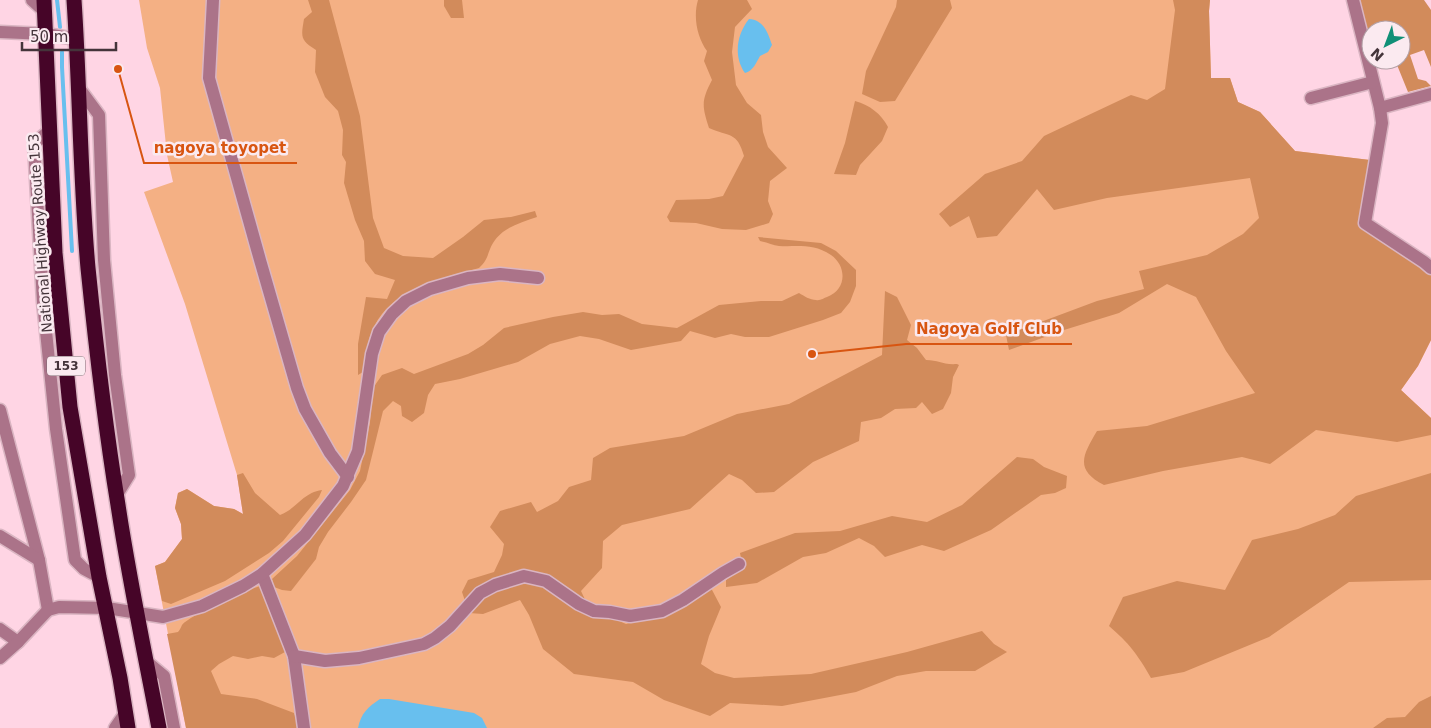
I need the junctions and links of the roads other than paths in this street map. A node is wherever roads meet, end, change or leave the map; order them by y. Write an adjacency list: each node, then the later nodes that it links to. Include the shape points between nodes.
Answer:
1 (32, 0): 5 (street)
2 (74, 0): 8 (highway, 153)
3 (213, 0): 21 (street, via 209,78 260,260 305,409 330,454)
4 (1353, 0): 9 (street)
5 (44, 5): 7 (highway, National Highway Route 153 / 153)
6 (0, 32): 7 (street)
7 (46, 34): 8 (street); 14 (highway, National Highway Route 153 / 153)
8 (76, 38): 10 (highway, 153)
9 (1373, 82): 12 (street); 13 (street)
10 (79, 88): 17 (highway, 153, via 80,151); 18 (street, via 99,115)
11 (1431, 94): 13 (street)
12 (1312, 98)
13 (1380, 108): 15 (street, via 1382,123 1365,222)
14 (50, 130): 27 (highway, National Highway Route 153 / 153, via 55,252 70,407); 27 (street, via 34,144 43,302 56,430 75,560)
15 (1431, 268)
16 (538, 278): 21 (street, via 500,274 468,278 430,289 406,301 392,314 379,332 372,354 358,451)
17 (91, 292): 18 (street); 22 (highway, 153)
18 (107, 293): 22 (street, via 129,475)
19 (0, 410): 20 (street)
20 (3, 437): 24 (street)
21 (348, 476): 26 (street, via 305,535)
22 (116, 496): 30 (highway, 153)
23 (0, 536): 24 (street)
24 (39, 560): 29 (street)
25 (739, 564): 33 (street, via 662,611 630,616 594,611 546,581 524,576 480,592 450,626 424,644 325,661)
26 (262, 574): 30 (street, via 202,606 163,617); 33 (street)
27 (99, 577): 28 (highway, National Highway Route 153 / 153)
28 (106, 608): 29 (street, via 59,607); 30 (street); 36 (highway, National Highway Route 153 / 153)
29 (48, 610): 32 (street)
30 (138, 612): 35 (highway, 153)
31 (0, 629): 32 (street)
32 (18, 642): 34 (street)
33 (294, 656): 41 (street)
34 (0, 658)
35 (146, 661): 39 (highway, 153); 40 (street, via 164,676)
36 (126, 712): 37 (street); 38 (highway, National Highway Route 153 / 153)
37 (115, 728)
38 (128, 728)
39 (159, 728)
40 (174, 728)
41 (304, 728)

